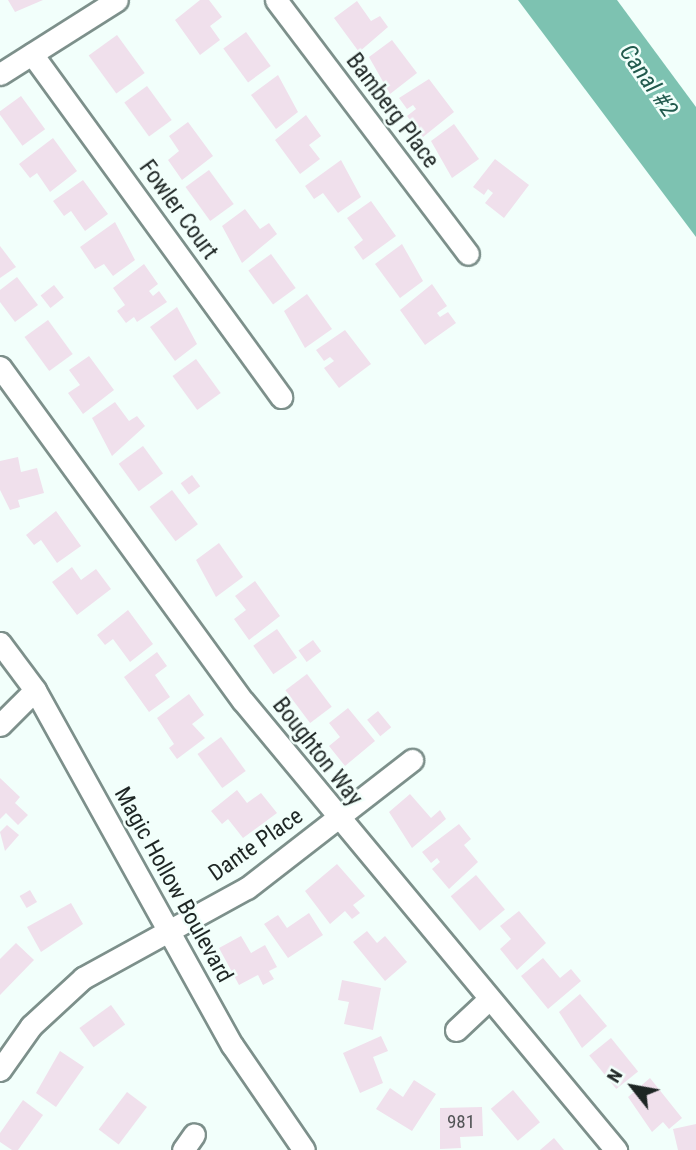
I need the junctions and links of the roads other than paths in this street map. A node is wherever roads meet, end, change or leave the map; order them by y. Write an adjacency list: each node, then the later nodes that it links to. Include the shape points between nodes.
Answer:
1 (117, 0): 3 (street)
2 (276, 0): 5 (street, Bamberg Place)
3 (32, 54): 4 (street); 7 (street, Fowler Court)
4 (0, 74)
5 (468, 254)
6 (2, 375): 12 (street, Boughton Way)
7 (281, 397)
8 (0, 643): 9 (street, Magic Hollow Boulevard)
9 (35, 690): 10 (street); 13 (street, Magic Hollow Boulevard)
10 (0, 725)
11 (412, 760): 12 (street, Dante Place)
12 (337, 820): 13 (street, Dante Place, via 247,888); 14 (street, Boughton Way)
13 (167, 931): 16 (street, Dante Place, via 83,978 55,1000); 17 (street, Magic Hollow Boulevard, via 232,1045)
14 (488, 1000): 15 (street); 18 (street, Boughton Way)
15 (456, 1030)
16 (0, 1070)
17 (304, 1150)
18 (616, 1150)

